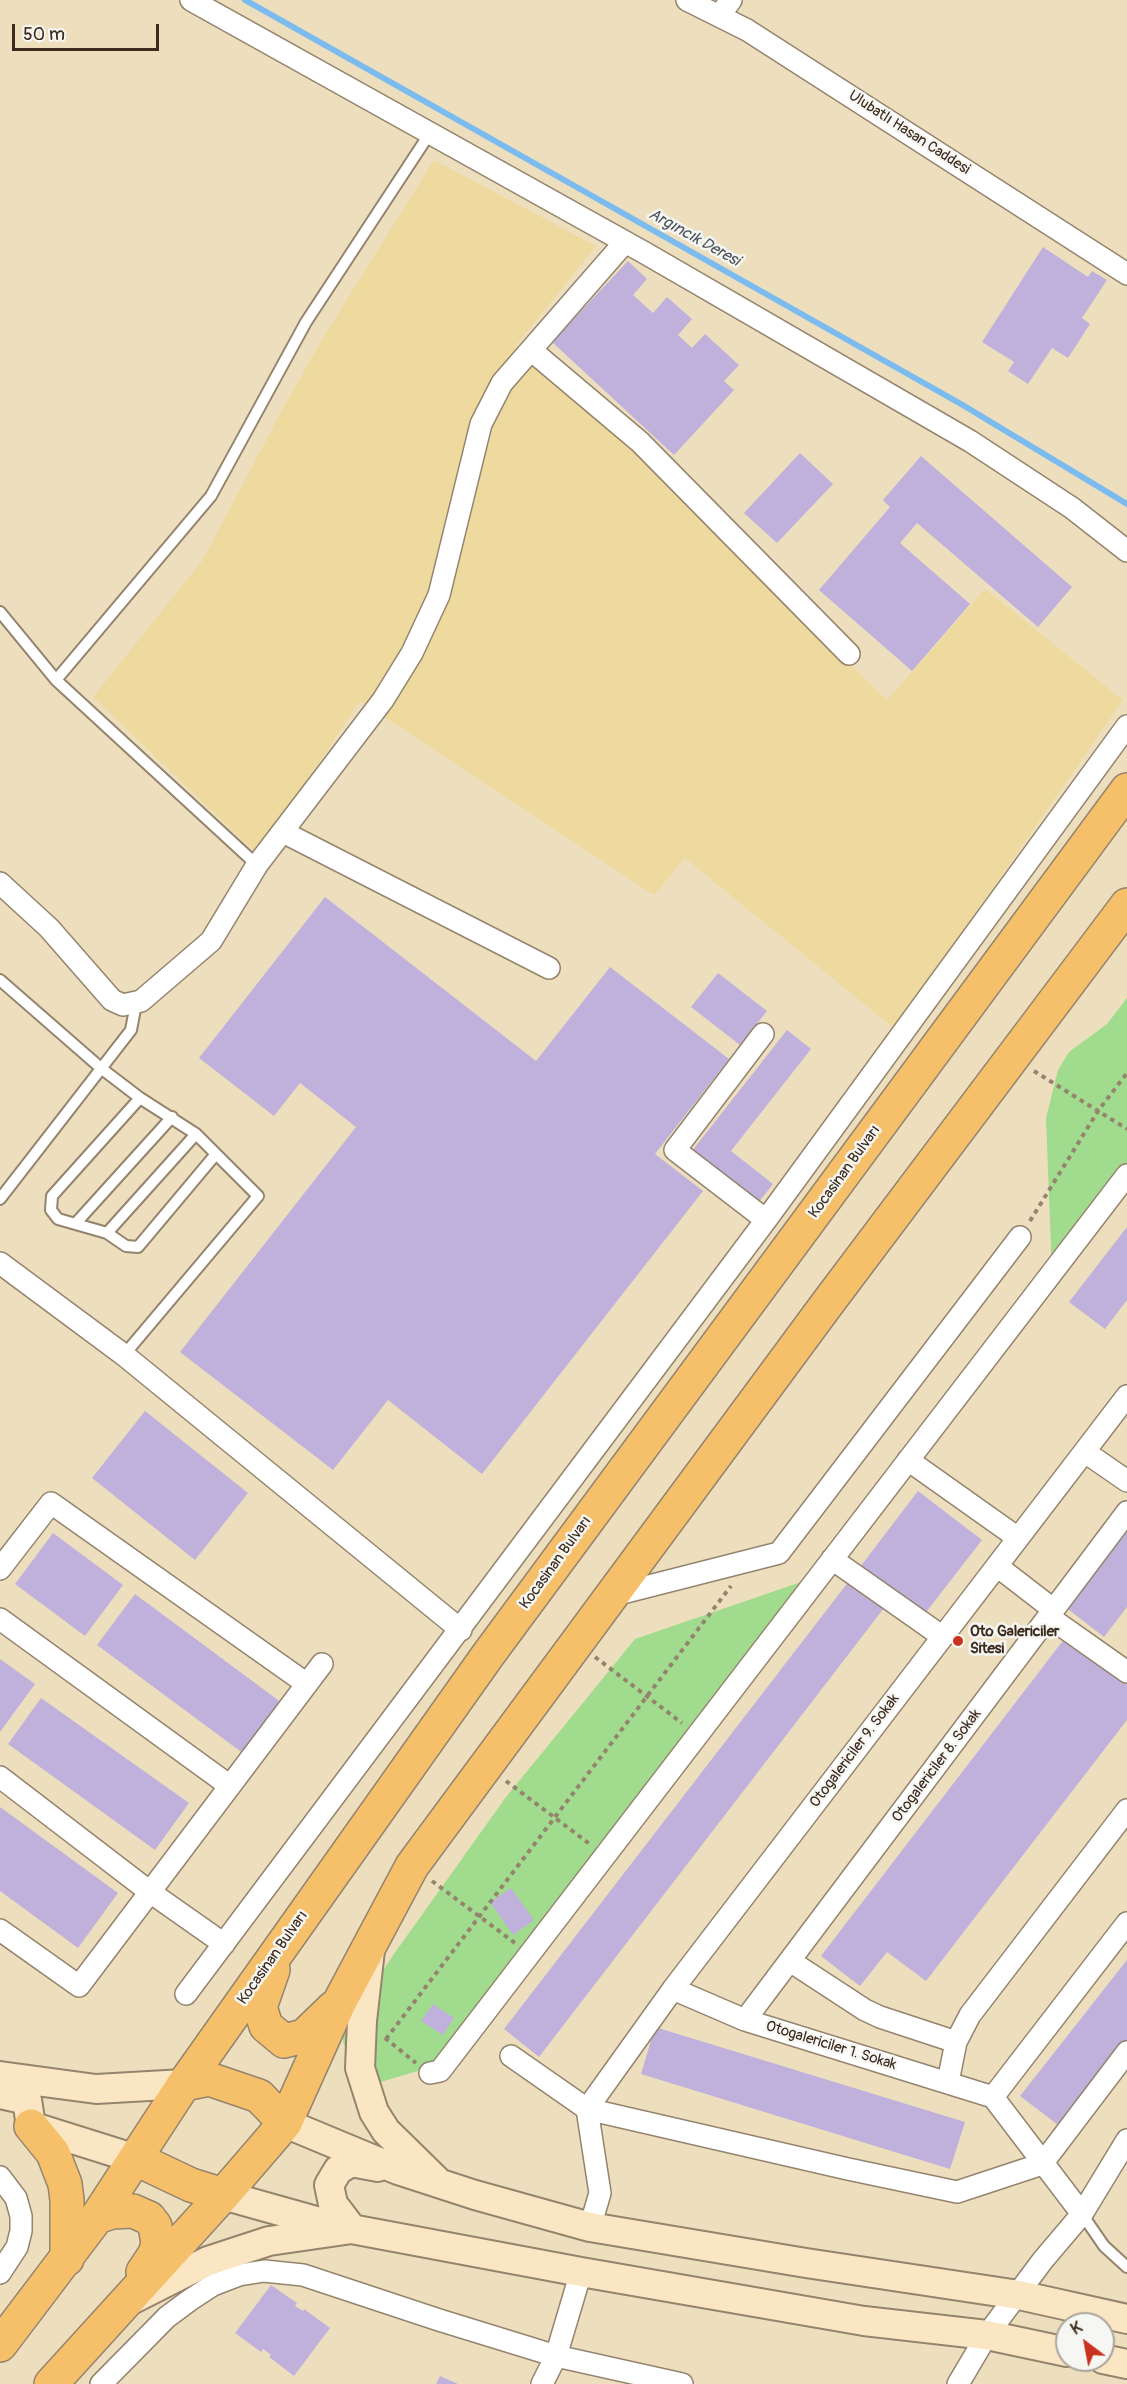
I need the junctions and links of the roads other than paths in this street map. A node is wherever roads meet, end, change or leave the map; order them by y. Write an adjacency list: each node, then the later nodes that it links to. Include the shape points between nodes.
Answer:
1 (191, 0): 4 (street)
2 (687, 0): 3 (street, Ulubatlı Hasan Caddesi)
3 (726, 8): 6 (street, Ulubatlı Hasan Caddesi, via 884,117)
4 (430, 133): 5 (street); 11 (lane, via 306,322 212,496)
5 (625, 242): 7 (street); 8 (street, via 970,441 1055,496)
6 (1127, 274)
7 (531, 350): 10 (street, via 640,442); 14 (street, via 502,383 481,424 439,595 412,653 383,700)
8 (1127, 551)
9 (0, 612): 11 (lane)
10 (849, 654)
11 (56, 680): 15 (lane)
12 (1127, 726): 29 (street)
13 (1127, 790): 60 (highway, Kocasinan Bulvarı, via 495,1646)
14 (283, 832): 15 (street); 18 (street)
15 (257, 865): 20 (street, via 211,941)
16 (0, 883): 20 (street, via 49,928 112,1000 123,1005)
17 (1127, 905): 44 (highway)
18 (549, 968)
19 (0, 980): 22 (lane)
20 (136, 1004): 22 (lane, via 131,1030)
21 (763, 1035): 29 (street, via 675,1150)
22 (102, 1070): 23 (lane); 28 (lane)
23 (140, 1098): 24 (lane); 30 (lane, via 52,1196 51,1210 58,1219)
24 (172, 1117): 25 (lane); 30 (lane)
25 (196, 1134): 26 (lane); 31 (lane)
26 (216, 1154): 31 (lane, via 138,1247 126,1246); 34 (lane, via 258,1196)
27 (1127, 1175): 37 (street)
28 (0, 1199)
29 (766, 1220): 47 (street)
30 (76, 1223): 31 (lane)
31 (107, 1233)
32 (1020, 1237): 44 (street, via 778,1553)
33 (0, 1263): 34 (street)
34 (124, 1355): 47 (street)
35 (1127, 1396): 36 (street, Otogalericiler 9. Sokak)
36 (1084, 1452): 38 (street); 40 (street, Otogalericiler 9. Sokak)
37 (908, 1460): 40 (street); 41 (street)
38 (1127, 1481)
39 (1127, 1512): 45 (street, Otogalericiler 8. Sokak)
40 (1018, 1538): 42 (street, Otogalericiler 9. Sokak)
41 (832, 1559): 48 (street); 69 (street, via 441,2071)
42 (997, 1566): 45 (street); 48 (street, Otogalericiler 9. Sokak)
43 (0, 1569): 51 (street, via 51,1503)
44 (614, 1595): 58 (highway, via 412,1866)
45 (1052, 1614): 50 (street); 61 (street, Otogalericiler 8. Sokak)
46 (0, 1619): 53 (street)
47 (461, 1630): 59 (street)
48 (943, 1637): 62 (street, Otogalericiler 9. Sokak)
49 (322, 1664): 51 (street)
50 (1127, 1672)
51 (307, 1684): 53 (street)
52 (0, 1778): 55 (street)
53 (230, 1786): 55 (street)
54 (1127, 1810): 66 (street, via 970,2015)
55 (150, 1892): 57 (street, via 79,1986); 59 (street)
56 (1127, 1923): 74 (street)
57 (0, 1930)
58 (370, 1943): 64 (highway); 83 (street, via 360,2068 374,2112 386,2131)
59 (224, 1944): 63 (street)
60 (280, 1948): 64 (highway, via 260,2007 266,2026 284,2041 304,2036); 72 (highway, Kocasinan Bulvarı)
61 (790, 1961): 65 (street, Otogalericiler 8. Sokak); 66 (street, via 880,2018)
62 (673, 1989): 65 (street, Otogalericiler 1. Sokak); 75 (street, Otogalericiler 9. Sokak)
63 (186, 1994)
64 (339, 2003): 76 (highway)
65 (745, 2020): 71 (street, Otogalericiler 1. Sokak)
66 (956, 2042): 71 (street)
67 (1127, 2052): 80 (street)
68 (511, 2056): 75 (street)
69 (430, 2073)
70 (0, 2076): 72 (street, via 96,2089)
71 (948, 2082): 74 (street, Otogalericiler 1. Sokak)
72 (184, 2084): 76 (highway, via 209,2079 259,2096); 79 (highway, Kocasinan Bulvarı)
73 (0, 2094): 77 (street, via 27,2100)
74 (993, 2097): 80 (street)
75 (586, 2109): 80 (street, via 957,2192); 87 (street, via 600,2193)
76 (285, 2123): 81 (street); 84 (highway)
77 (31, 2126): 79 (street); 89 (highway, via 53,2153 65,2184)
78 (1127, 2140): 85 (street)
79 (136, 2159): 84 (highway); 86 (highway, Kocasinan Bulvarı)
80 (1042, 2164): 85 (street)
81 (398, 2170): 83 (street); 88 (street, via 351,2162 338,2170 329,2185 333,2204)
82 (0, 2177): 92 (street, via 16,2198 21,2216 17,2247)
83 (439, 2184): 87 (street)
84 (223, 2195): 88 (street); 94 (highway)
85 (1082, 2214): 90 (lane, via 1104,2246); 93 (street)
86 (97, 2217): 89 (highway, Kocasinan Bulvarı); 94 (highway, via 133,2211 149,2218 158,2234 154,2254)
87 (590, 2227): 93 (street)
88 (352, 2229): 91 (street); 94 (street, via 269,2241 208,2261)
89 (66, 2259): 97 (highway, Kocasinan Bulvarı)
90 (1127, 2267)
91 (581, 2272): 96 (street, via 864,2321); 99 (street)
92 (0, 2273)
93 (1019, 2295): 95 (street); 96 (street)
94 (123, 2304): 100 (highway)
95 (1127, 2319)
96 (987, 2335): 98 (street); 104 (street)
97 (0, 2345)
98 (1055, 2349)
99 (556, 2356): 101 (street, via 303,2275 264,2271 221,2282 189,2301 167,2317); 102 (street); 103 (street)
100 (51, 2384)
101 (101, 2384)
102 (542, 2384)
103 (682, 2384)
104 (958, 2384)

